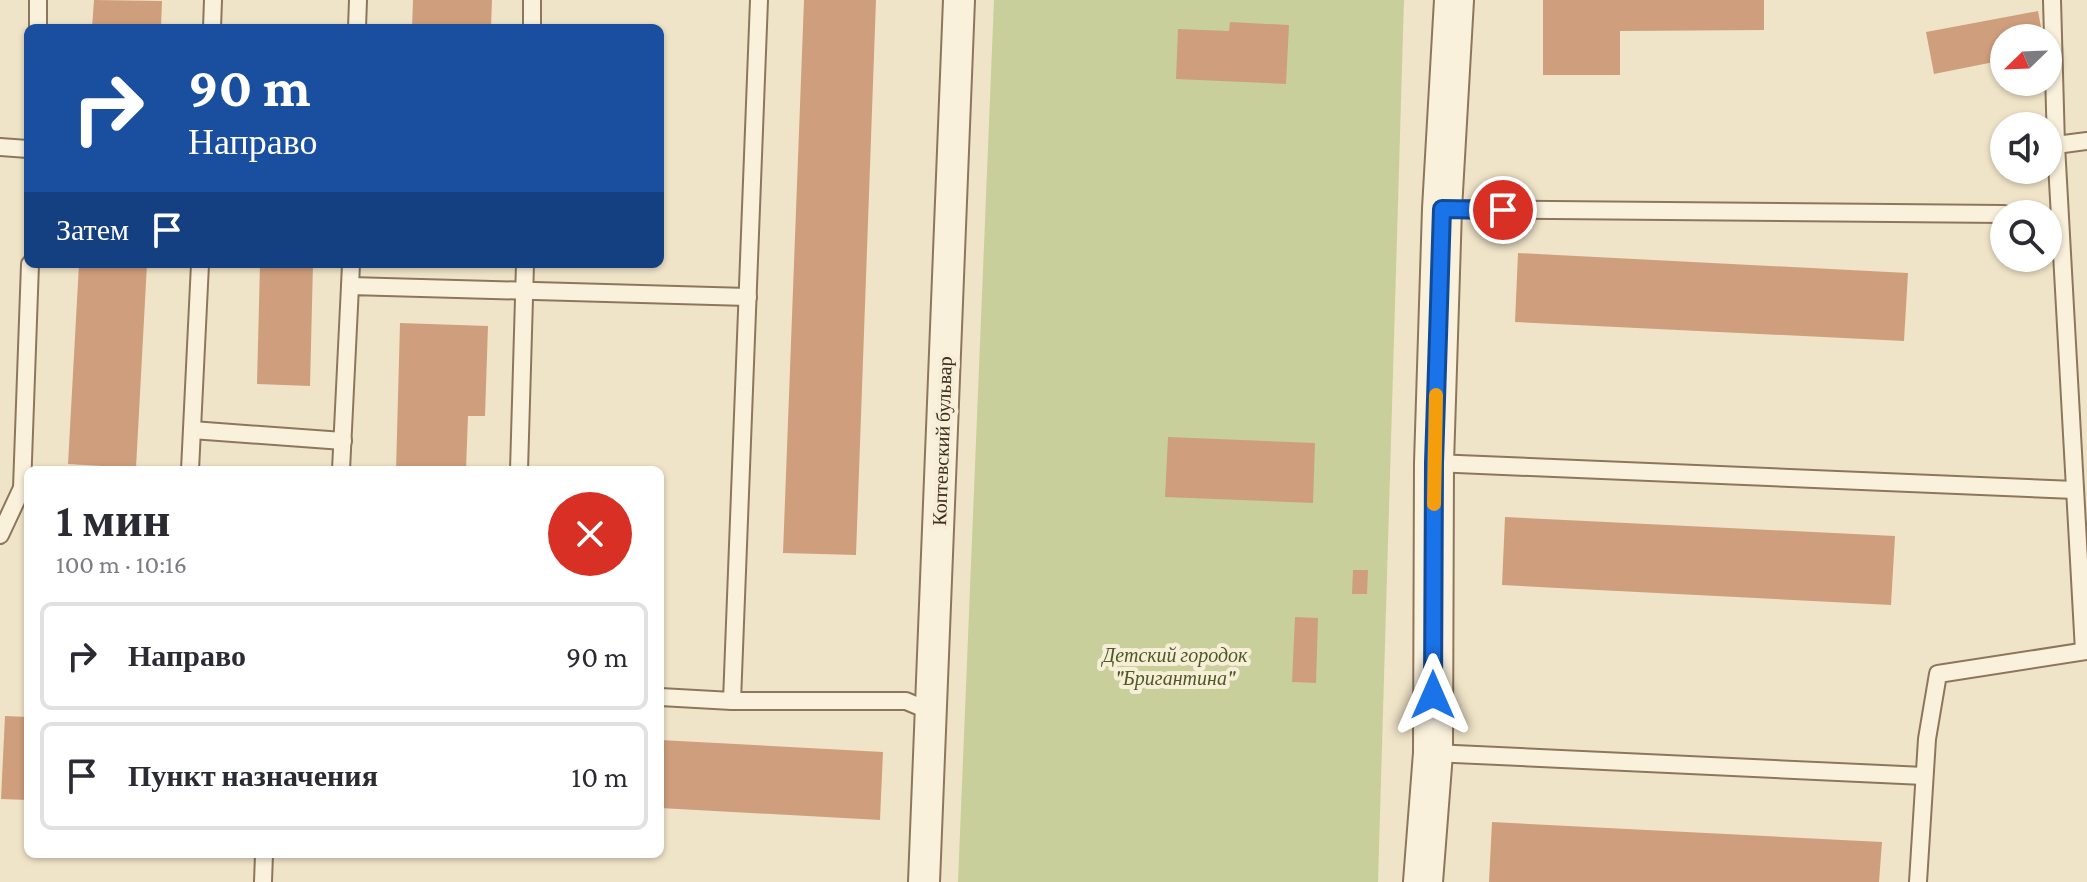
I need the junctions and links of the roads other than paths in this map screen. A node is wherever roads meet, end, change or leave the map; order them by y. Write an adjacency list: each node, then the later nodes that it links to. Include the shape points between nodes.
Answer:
1 (38, 0): 9 (lane)
2 (213, 0): 10 (lane)
3 (358, 0): 11 (lane)
4 (532, 0): 12 (lane)
5 (759, 0): 27 (lane)
6 (959, 0): 41 (street, Коптевский бульвар)
7 (1454, 0): 18 (street)
8 (2052, 0): 13 (lane)
9 (38, 24)
10 (212, 24)
11 (357, 24)
12 (532, 24)
13 (2055, 112)
14 (2087, 141): 15 (lane)
15 (2062, 144)
16 (0, 147): 17 (lane)
17 (24, 149)
18 (1442, 209): 19 (lane); 30 (street)
19 (1990, 214)
20 (30, 268): 31 (lane)
21 (200, 268): 28 (lane)
22 (351, 268): 25 (lane)
23 (525, 268): 26 (lane)
24 (2058, 272): 36 (lane)
25 (350, 286): 26 (lane); 29 (lane)
26 (524, 290): 27 (lane); 34 (lane)
27 (748, 297): 40 (lane)
28 (192, 430): 29 (lane); 32 (lane)
29 (343, 441): 33 (lane)
30 (1434, 463): 36 (lane); 42 (street)
31 (25, 466)
32 (190, 466)
33 (341, 466)
34 (519, 466)
35 (24, 490): 37 (lane)
36 (2075, 490): 38 (lane)
37 (0, 535)
38 (2086, 651): 43 (lane, via 1938,674)
39 (664, 697): 40 (lane)
40 (732, 701): 41 (lane, via 906,701)
41 (932, 712): 46 (street, Коптевский бульвар)
42 (1433, 753): 43 (lane); 47 (street)
43 (1924, 776): 48 (lane)
44 (264, 858): 45 (lane)
45 (263, 882)
46 (924, 882)
47 (1423, 882)
48 (1918, 882)

